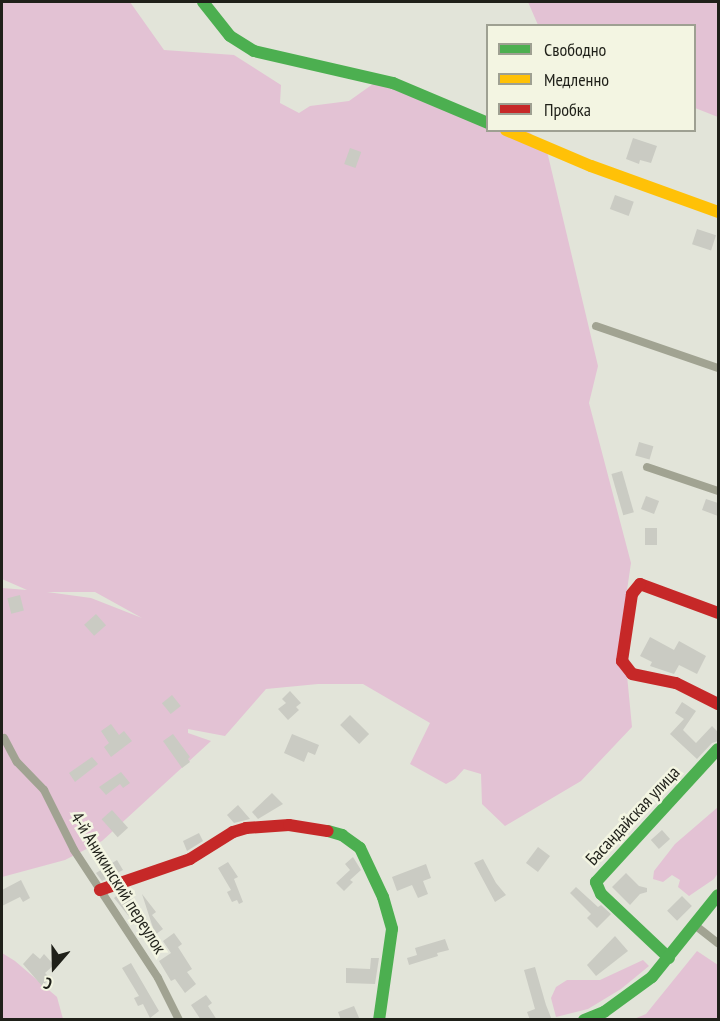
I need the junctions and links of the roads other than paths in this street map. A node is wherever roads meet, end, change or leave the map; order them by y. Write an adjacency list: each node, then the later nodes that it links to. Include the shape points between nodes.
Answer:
1 (202, 2): 2 (street, via 230,36 254,51 393,83)
2 (486, 122)
3 (511, 132): 4 (street)
4 (718, 212)
5 (596, 326): 6 (street)
6 (718, 368)
7 (647, 467): 8 (street)
8 (718, 491)
9 (718, 614): 10 (street, via 640,585 632,594 622,662 632,674 676,683)
10 (718, 704)
11 (4, 738): 13 (street, 4-й Аникинский переулок, via 17,762 44,790 74,850)
12 (718, 749): 17 (street, Басандайская улица, via 596,882 601,894)
13 (100, 890): 18 (street, 4-й Аникинский переулок, via 158,978); 19 (street, via 190,859 246,828 289,825 342,835 360,848 383,897 392,929)
14 (718, 895): 15 (street)
15 (696, 926): 16 (street); 17 (street)
16 (718, 943)
17 (669, 958): 20 (street, via 632,993)
18 (179, 1020)
19 (379, 1020)
20 (584, 1020)

